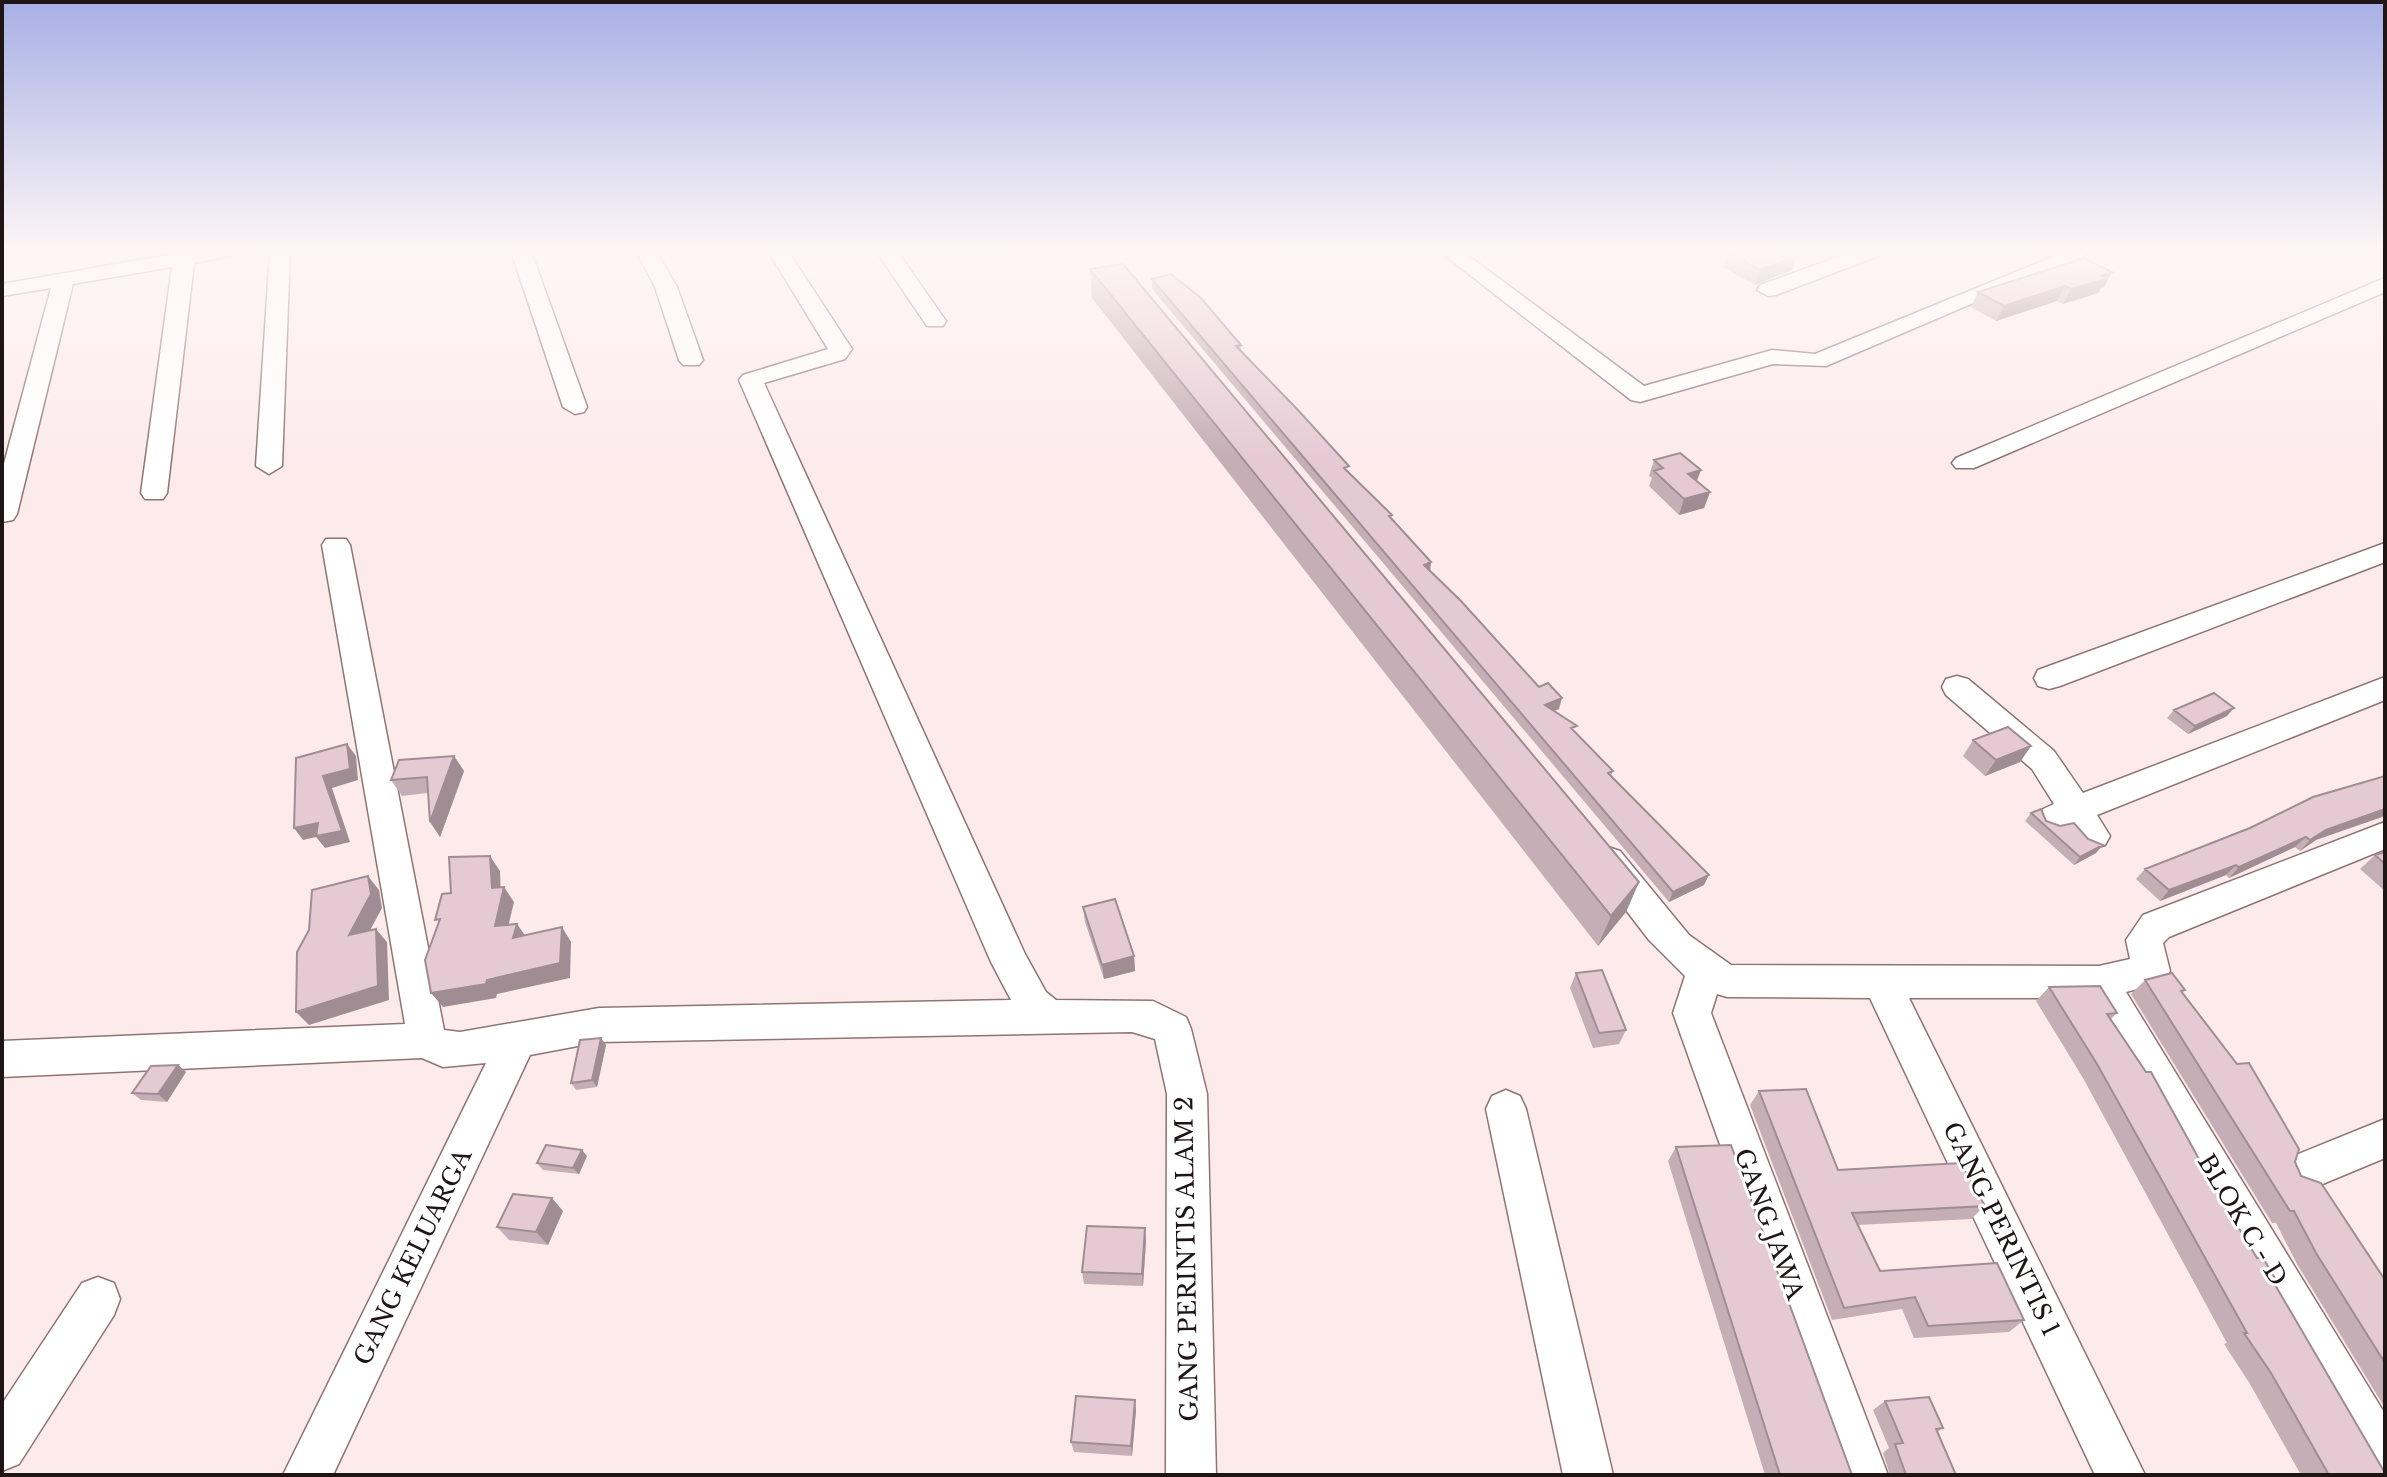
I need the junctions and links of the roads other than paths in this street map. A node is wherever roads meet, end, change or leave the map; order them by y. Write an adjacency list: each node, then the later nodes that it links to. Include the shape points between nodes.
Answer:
1 (54, 320): 15 (street)
2 (176, 320): 14 (street)
3 (276, 320): 13 (street)
4 (545, 320): 11 (street)
5 (677, 320): 10 (street)
6 (822, 320): 28 (street, via 840,349 837,354 751,380 1010,962 1033,1004)
7 (1539, 320): 8 (street, via 1643,395 1772,357 1818,361)
8 (1918, 320)
9 (2301, 320): 12 (street)
10 (691, 360)
11 (575, 407)
12 (1965, 463)
13 (269, 466)
14 (154, 493)
15 (4, 514)
16 (336, 545): 30 (street)
17 (2385, 552): 18 (street)
18 (2049, 678)
19 (1957, 687): 21 (street, via 2043,760)
20 (2385, 688): 21 (street)
21 (2066, 812): 23 (street)
22 (2385, 835): 27 (street, via 2156,926 2144,940 2151,971)
23 (2093, 836)
24 (1590, 838): 25 (street)
25 (1705, 972): 26 (street, via 1727,981 1760,983); 41 (street, GANG JAWA, via 1692,1013)
26 (1882, 982): 27 (street); 42 (street, GANG PERINTIS 1)
27 (2099, 982): 37 (street, BLOK C - D)
28 (1047, 1015): 29 (street, via 599,1025); 39 (street, GANG PERINTIS ALAM 2, via 1132,1015 1153,1018 1172,1029 1187,1094)
29 (518, 1039): 30 (street, via 460,1050); 38 (street, GANG KELUARGA)
30 (427, 1040): 31 (street)
31 (2, 1059)
32 (1506, 1109): 40 (street)
33 (2385, 1138): 34 (street)
34 (2301, 1173)
35 (98, 1299): 36 (street)
36 (2, 1447)
37 (2385, 1459)
38 (308, 1475)
39 (1191, 1475)
40 (1588, 1475)
41 (1863, 1475)
42 (2120, 1475)

